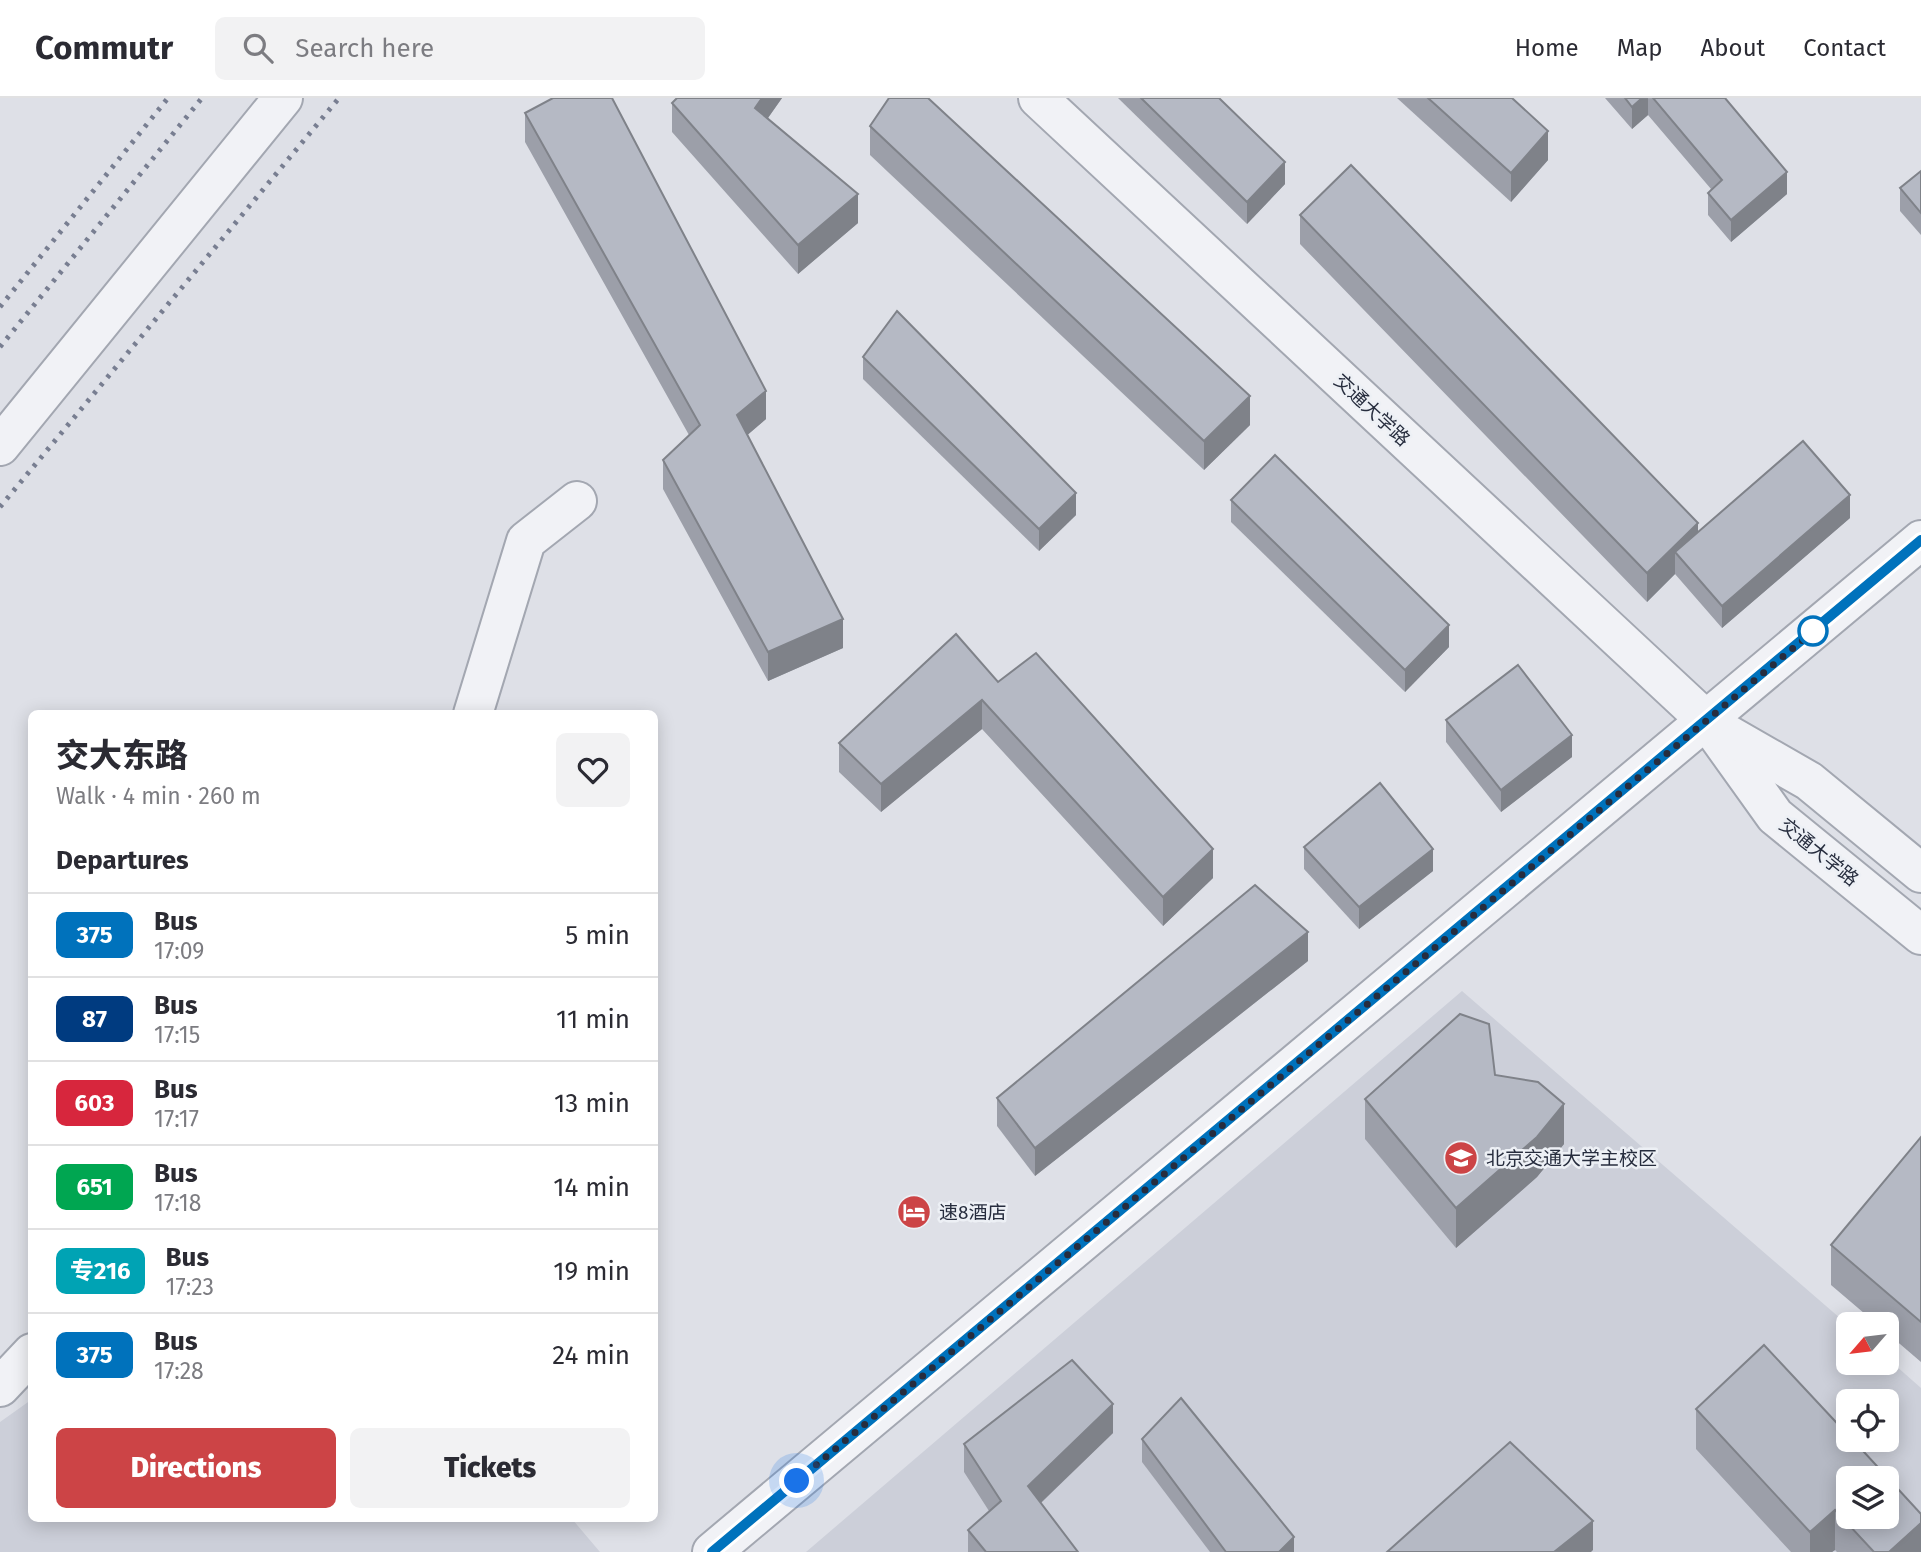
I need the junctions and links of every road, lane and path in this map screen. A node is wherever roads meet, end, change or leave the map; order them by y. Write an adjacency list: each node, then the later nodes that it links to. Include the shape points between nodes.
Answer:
1 (283, 98): 3 (street)
2 (1038, 98): 7 (street, 交通大学路)
3 (0, 446)
4 (577, 501): 6 (street, via 526,541)
5 (1921, 540): 7 (street)
6 (473, 710)
7 (1707, 721): 8 (street, 交通大学路, via 1809,781); 9 (street, 交通大学路, via 1775,816); 12 (street)
8 (1921, 873)
9 (1921, 935)
10 (28, 1357): 11 (street)
11 (0, 1387)
12 (712, 1552)

